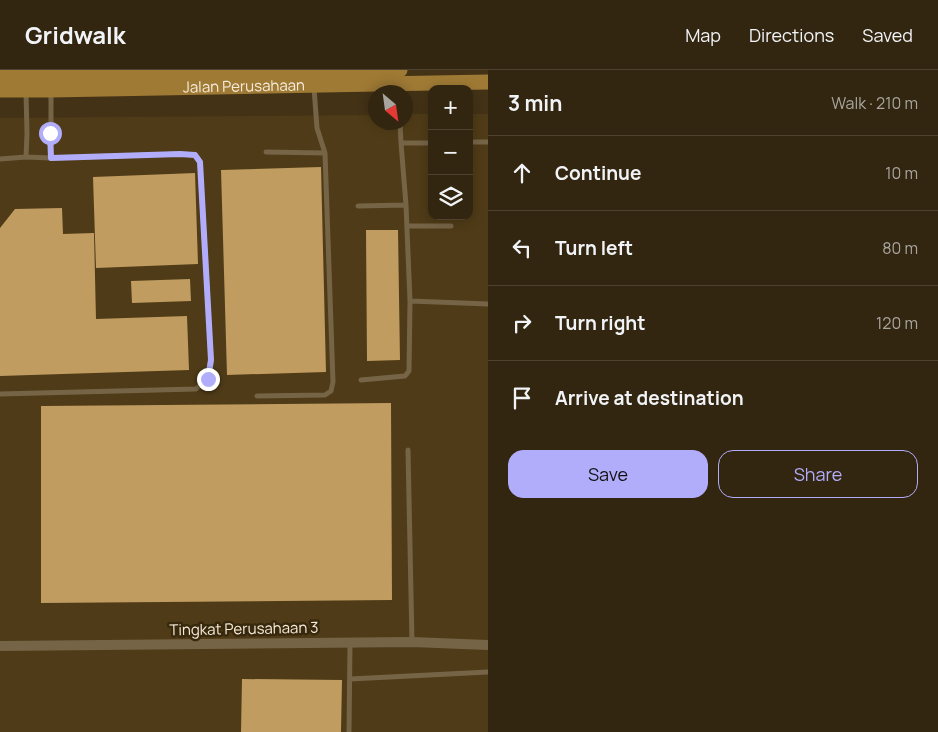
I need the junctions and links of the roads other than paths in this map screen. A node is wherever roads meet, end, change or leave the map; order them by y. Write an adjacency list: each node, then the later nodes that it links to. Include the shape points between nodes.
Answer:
1 (0, 77): 2 (main road, Jalan Perusahaan, via 360,72)
2 (401, 82): 3 (main road, Jalan Perusahaan); 4 (main road, Jalan Perusahaan)
3 (488, 82)
4 (314, 85): 7 (main road, Jalan Perusahaan); 14 (lane, via 317,128)
5 (26, 89): 6 (main road, Jalan Perusahaan); 7 (main road, Jalan Perusahaan); 15 (lane)
6 (0, 90)
7 (51, 90): 16 (lane)
8 (400, 130): 11 (lane)
9 (473, 142): 10 (lane)
10 (488, 142)
11 (401, 143): 12 (lane); 18 (lane)
12 (428, 143)
13 (266, 152): 14 (lane)
14 (325, 153): 26 (lane, via 331,391 325,394)
15 (26, 157): 16 (lane); 17 (lane)
16 (51, 158): 25 (lane, via 180,154 195,155 200,162 211,360 208,379 196,389)
17 (0, 159)
18 (406, 205): 19 (lane); 20 (lane)
19 (358, 206)
20 (407, 226): 21 (lane); 22 (lane)
21 (451, 226)
22 (410, 301): 23 (lane); 24 (lane, via 409,371 405,376)
23 (488, 304)
24 (361, 380)
25 (0, 394)
26 (257, 396)
27 (408, 450): 29 (lane)
28 (350, 642): 29 (street, Tingkat Perusahaan 3); 31 (street, Tingkat Perusahaan 3); 33 (lane)
29 (412, 642): 30 (street, Tingkat Perusahaan 3)
30 (488, 645)
31 (0, 646)
32 (488, 672): 33 (lane)
33 (350, 679): 34 (lane)
34 (349, 732)

